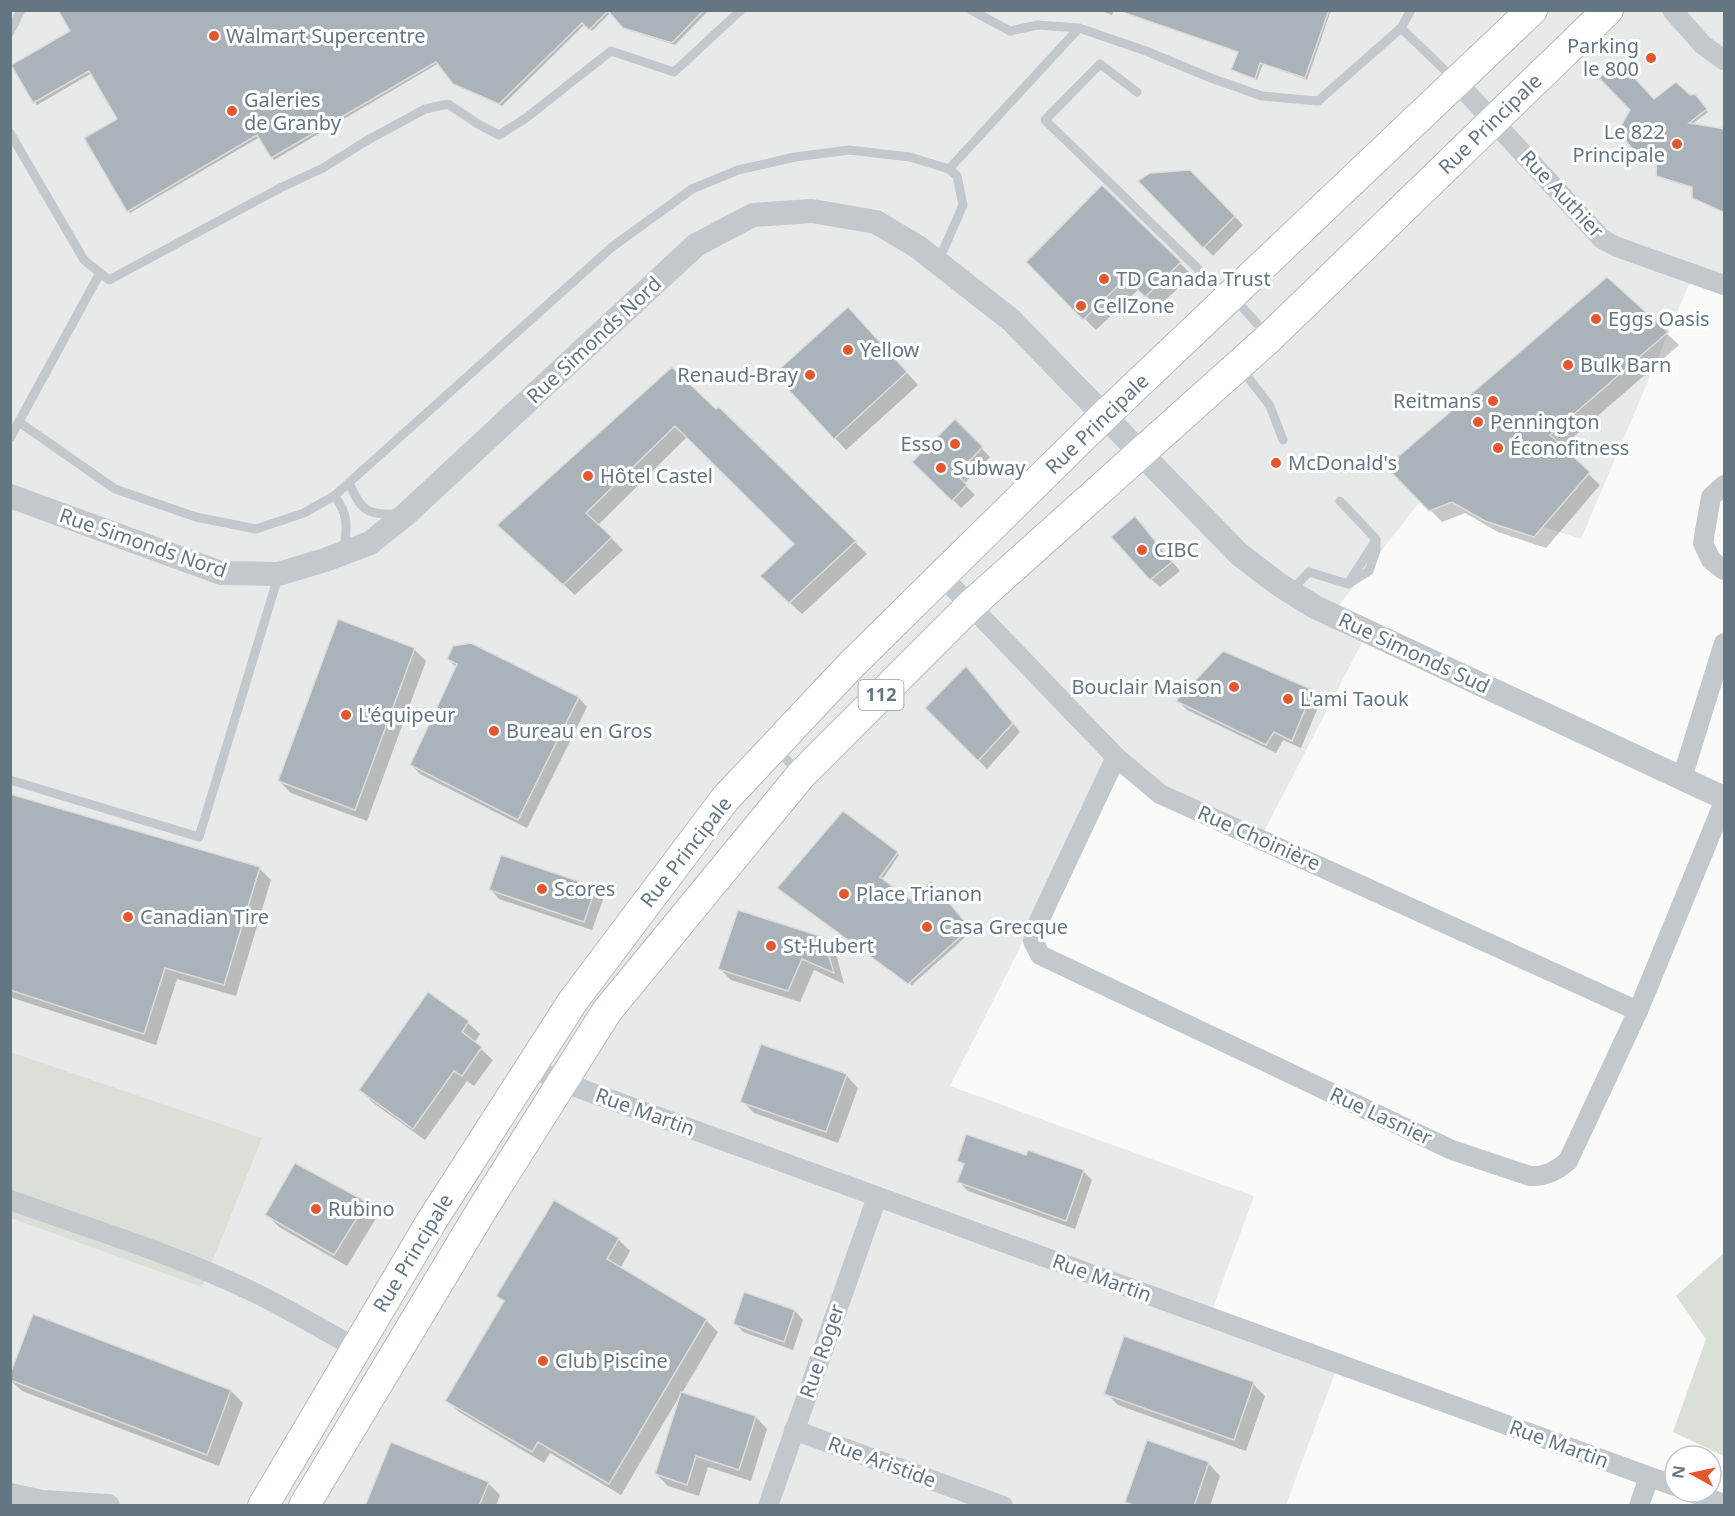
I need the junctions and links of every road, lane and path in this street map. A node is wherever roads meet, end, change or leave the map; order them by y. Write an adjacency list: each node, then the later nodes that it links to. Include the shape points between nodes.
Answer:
1 (21, 10): 10 (lane)
2 (741, 10): 18 (lane, via 674,72 611,51 499,135 448,104 425,109 323,168 109,280)
3 (971, 10): 8 (lane, via 1010,31 1038,25)
4 (1411, 10): 9 (lane)
5 (1532, 10): 12 (main road, Rue Principale / 112)
6 (1608, 10): 14 (main road, Rue Principale / 112)
7 (1672, 10): 11 (street, via 1703,45)
8 (1079, 28): 9 (lane, via 1262,96 1318,101); 16 (lane)
9 (1401, 28): 12 (lane)
10 (10, 32)
11 (1725, 60)
12 (1457, 82): 14 (street, Rue Authier); 20 (main road, Rue Principale / 112)
13 (1137, 92): 20 (lane, via 1100,64 1045,120)
14 (1493, 121): 19 (street, Rue Authier, via 1602,239); 21 (main road, Rue Principale / 112)
15 (10, 133): 18 (lane, via 84,260)
16 (949, 170): 17 (lane, via 957,176 963,205); 28 (lane, via 910,157 849,150 738,170 692,189 612,247)
17 (938, 262): 23 (street, Rue Simonds Nord, via 1011,320); 33 (street, Rue Simonds Nord, via 876,222 813,211 753,215 696,245)
18 (100, 273): 24 (lane)
19 (1725, 285)
20 (1230, 296): 21 (lane); 23 (main road, Rue Principale / 112)
21 (1269, 338): 22 (main road, Rue Principale / 112)
22 (1239, 365): 26 (lane, via 1270,406); 27 (main road, Rue Principale / 112)
23 (1105, 415): 27 (street, Rue Simonds Nord); 37 (main road, Rue Principale / 112)
24 (19, 422): 25 (lane); 31 (lane, via 116,489 196,517 256,529 304,513)
25 (10, 438)
26 (1283, 440)
27 (1141, 453): 38 (street, Rue Simonds Sud, via 1239,554); 39 (main road, Rue Principale / 112)
28 (349, 483): 31 (lane); 33 (lane, via 359,505 374,514)
29 (1725, 485): 35 (street, via 1711,497 1704,543 1711,560)
30 (10, 496): 36 (street, Rue Simonds Nord, via 221,573)
31 (334, 496): 34 (lane, via 343,507 347,529)
32 (1340, 501): 38 (lane, via 1376,539 1369,571 1348,584 1309,572)
33 (405, 515): 34 (street, Rue Simonds Nord, via 370,543)
34 (344, 553): 36 (street, Rue Simonds Nord)
35 (1725, 570)
36 (278, 574): 45 (lane, via 199,837)
37 (942, 576): 39 (street, Rue Choinière); 41 (main road, Rue Principale / 112)
38 (1290, 592): 44 (street, Rue Simonds Sud, via 1314,607)
39 (971, 605): 42 (street, Rue Choinière); 43 (main road, Rue Principale / 112)
40 (1725, 643): 44 (street)
41 (775, 746): 43 (lane); 48 (main road, Rue Principale / 112, via 725,799 573,1000)
42 (1116, 757): 47 (street, Rue Choinière, via 1160,794); 47 (street, Rue Lasnier, via 1037,925 1033,941 1040,955 1452,1150 1530,1176 1542,1177 1568,1161)
43 (801, 775): 49 (main road, Rue Principale / 112, via 607,1011)
44 (1682, 778): 46 (street, Rue Simonds Sud)
45 (10, 780)
46 (1725, 800): 47 (street, Rue Lasnier)
47 (1638, 1011)
48 (531, 1066): 49 (street, Rue Martin); 52 (main road, Rue Principale / 112)
49 (562, 1082): 50 (street, Rue Martin); 59 (main road, Rue Principale / 112)
50 (877, 1197): 53 (street, Rue Roger); 54 (street, Rue Martin)
51 (10, 1200): 52 (street, via 209,1273)
52 (356, 1348): 58 (main road, Rue Principale / 112)
53 (794, 1431): 60 (street, Rue Roger); 61 (street, Rue Aristide)
54 (1649, 1477): 55 (street, Rue Martin); 62 (street)
55 (1663, 1482)
56 (10, 1496): 57 (street)
57 (108, 1506)
58 (263, 1506)
59 (304, 1506)
60 (768, 1506)
61 (1003, 1506)
62 (1639, 1506)

